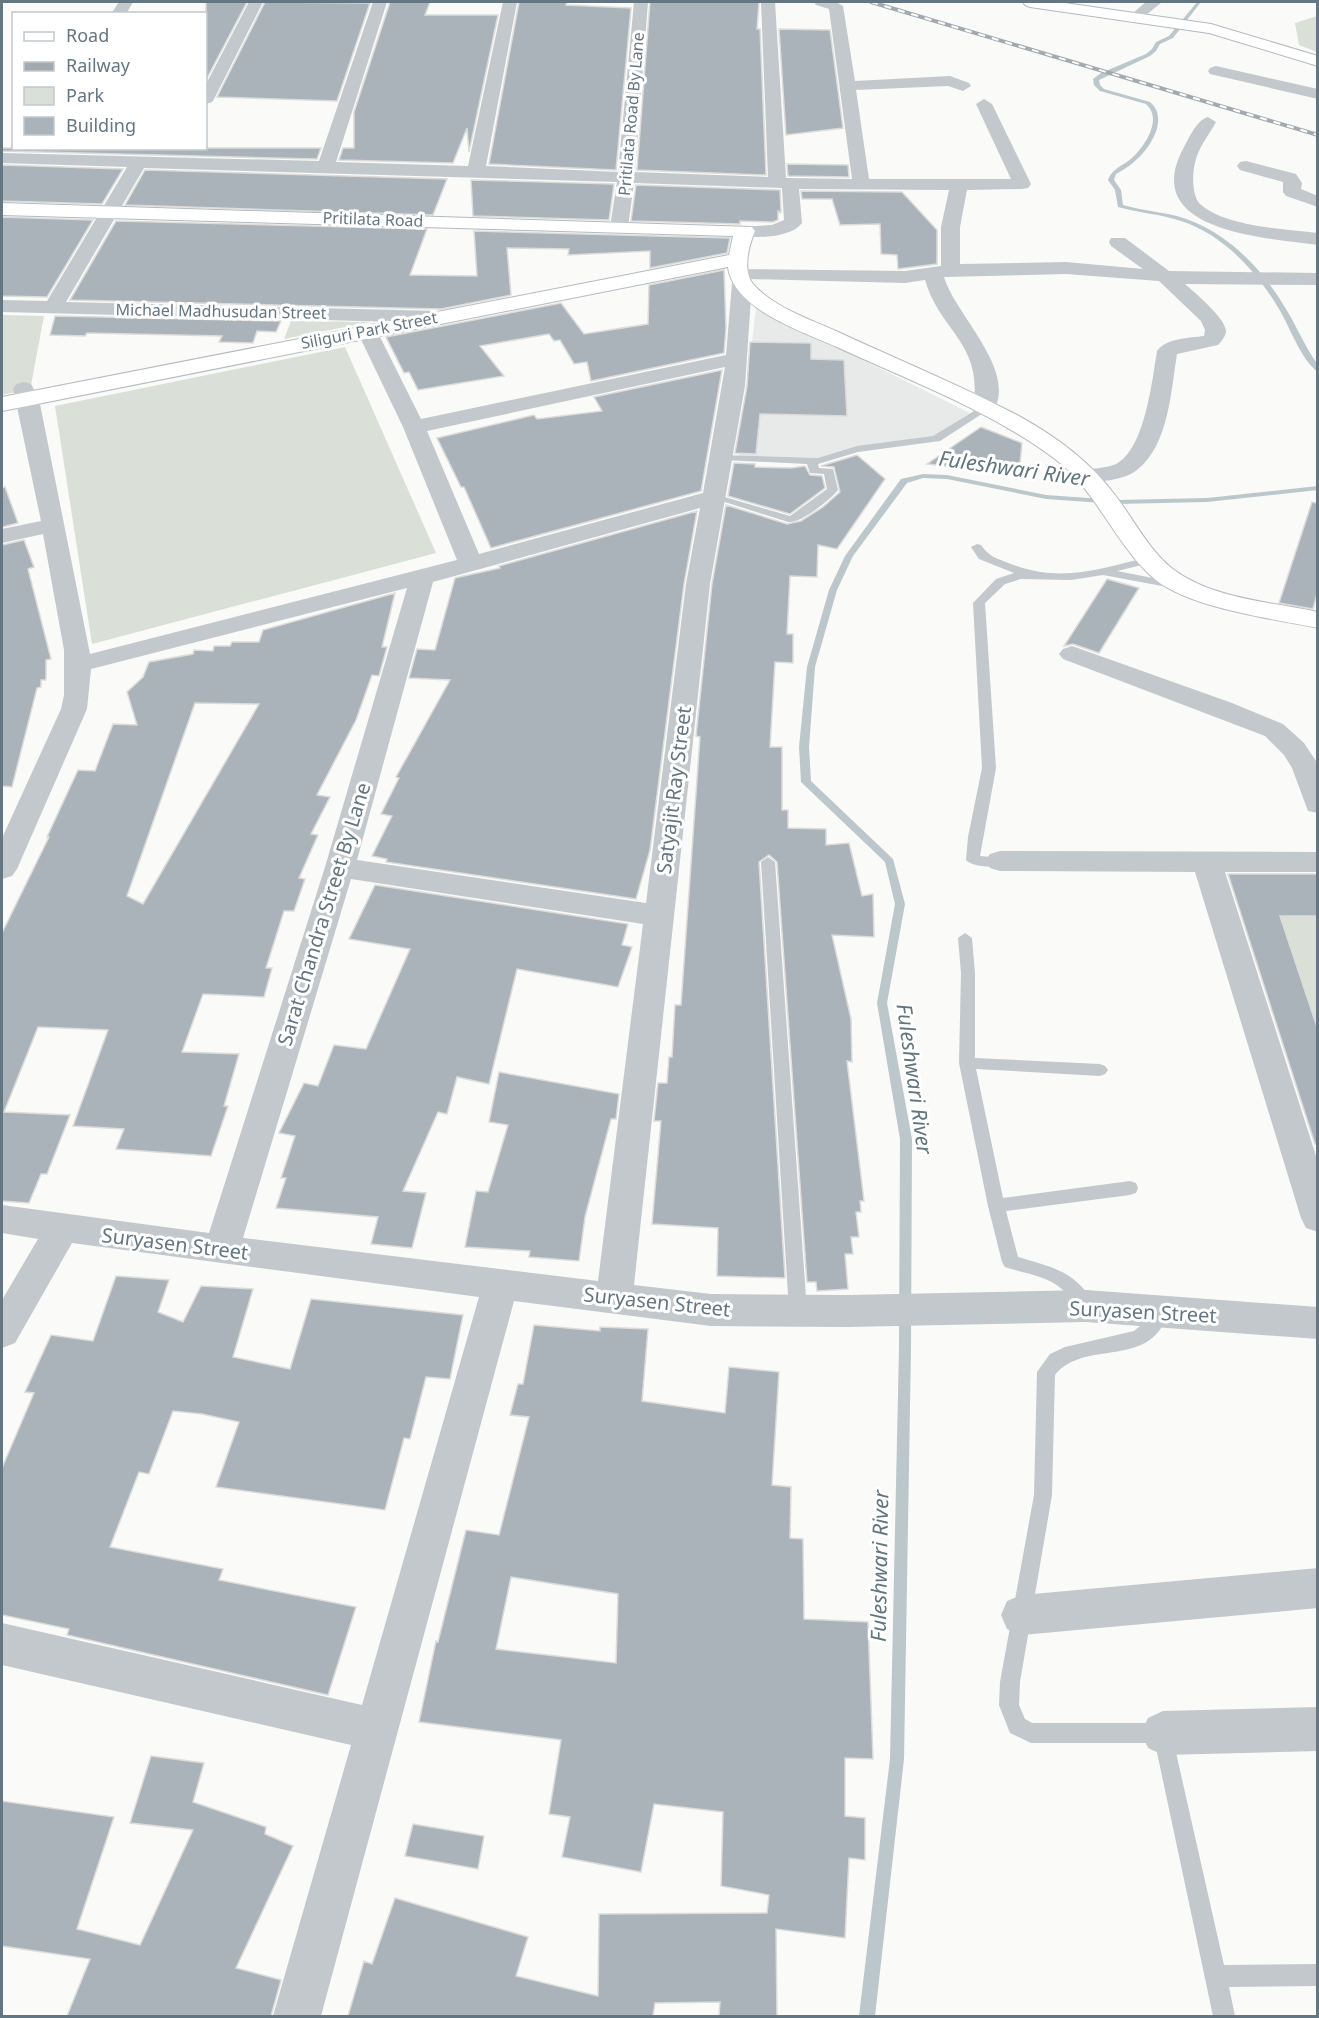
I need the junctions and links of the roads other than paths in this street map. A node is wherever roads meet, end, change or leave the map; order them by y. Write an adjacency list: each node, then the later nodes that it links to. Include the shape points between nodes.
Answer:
1 (256, 2): 15 (street)
2 (380, 2): 22 (street)
3 (510, 2): 24 (street)
4 (641, 2): 25 (street, Pritilata Road By Lane)
5 (768, 2): 26 (street)
6 (821, 2): 12 (street, via 836,6)
7 (1030, 2): 9 (street)
8 (1155, 2): 9 (street)
9 (1135, 17): 10 (street, via 1211,29)
10 (1317, 61)
11 (1216, 70): 14 (street)
12 (849, 86): 13 (street, via 950,81); 27 (street)
13 (963, 86)
14 (1317, 94)
15 (207, 97)
16 (984, 104): 28 (street, via 1022,184)
17 (1208, 122): 34 (street, via 1186,162 1184,174 1189,201 1194,207 1221,222)
18 (28, 154): 20 (street); 21 (street)
19 (176, 156): 21 (street); 22 (street)
20 (2, 158)
21 (139, 162): 31 (street)
22 (326, 166): 24 (street)
23 (1246, 166): 29 (street, via 1290,178 1292,192)
24 (476, 171): 25 (street)
25 (626, 178): 26 (street); 32 (street, Pritilata Road By Lane)
26 (784, 182): 27 (street); 33 (street, via 793,224 774,230)
27 (861, 183): 28 (street)
28 (960, 185): 37 (street)
29 (1317, 202)
30 (2, 209): 31 (street, Pritilata Road)
31 (110, 211): 32 (street, Pritilata Road); 41 (street)
32 (620, 227): 33 (street, Pritilata Road)
33 (745, 231): 36 (street)
34 (1317, 239)
35 (1119, 242): 38 (street)
36 (740, 271): 37 (street, via 876,277); 42 (street, Siliguri Park Street); 44 (street, Satyajit Ray Street); 47 (street, via 760,300 807,326)
37 (942, 272): 38 (street, via 1066,268); 47 (street, via 938,293 975,344 984,368)
38 (1161, 276): 39 (street); 51 (street, via 1188,296 1209,319 1215,335 1211,341 1167,351 1159,401 1144,447 1123,469)
39 (1317, 279)
40 (2, 306): 41 (street, Michael Madhusudan Street)
41 (53, 307): 42 (street, Michael Madhusudan Street)
42 (440, 317): 43 (street, Siliguri Park Street)
43 (367, 331): 45 (street, Siliguri Park Street); 48 (street)
44 (735, 359): 48 (street); 49 (street, Satyajit Ray Street)
45 (26, 394): 46 (street, Siliguri Park Street); 53 (street)
46 (2, 404)
47 (984, 408): 50 (lane, via 936,439 857,449); 51 (street, via 1046,442)
48 (414, 427): 57 (street)
49 (723, 458): 50 (lane); 52 (street, Satyajit Ray Street)
50 (812, 461): 52 (lane, via 814,471 830,471 833,490 792,520)
51 (1092, 481): 56 (street)
52 (714, 497): 57 (street); 72 (street, Satyajit Ray Street, via 698,584)
53 (54, 525): 54 (street); 64 (street)
54 (2, 536)
55 (977, 547): 59 (lane, via 983,556)
56 (1143, 550): 58 (lane); 61 (street, via 1167,577)
57 (471, 564): 60 (street)
58 (1098, 571): 59 (lane, via 1069,577); 61 (lane)
59 (1029, 574): 66 (lane, via 1003,580 988,590 979,603 989,768 973,860)
60 (422, 577): 64 (street); 70 (street, Sarat Chandra Street By Lane)
61 (1186, 587): 62 (street)
62 (1317, 621)
63 (1072, 654): 65 (street, via 1274,730 1294,749 1306,768)
64 (78, 665): 71 (street, via 74,709)
65 (1317, 804)
66 (1000, 861): 68 (street)
67 (768, 862): 85 (lane)
68 (1207, 862): 69 (street); 78 (street)
69 (1317, 862)
70 (340, 867): 72 (street); 81 (street, Sarat Chandra Street By Lane)
71 (2, 869)
72 (660, 916): 83 (street, Satyajit Ray Street)
73 (965, 938): 74 (lane)
74 (967, 1063): 75 (lane); 77 (lane)
75 (1100, 1070)
76 (1130, 1188): 77 (lane)
77 (996, 1206): 84 (lane, via 1011,1262 1059,1277)
78 (1317, 1218)
79 (2, 1219): 80 (street, Suryasen Street)
80 (62, 1229): 81 (street, Suryasen Street); 88 (street)
81 (222, 1250): 82 (street, Suryasen Street)
82 (501, 1284): 83 (street, Suryasen Street); 93 (street)
83 (614, 1298): 85 (street, Suryasen Street, via 711,1310)
84 (1086, 1306): 85 (street, Suryasen Street); 86 (street, Suryasen Street)
85 (798, 1311)
86 (1160, 1311): 87 (street, Suryasen Street); 90 (lane, via 1157,1323 1142,1336 1065,1354 1052,1362 1046,1372 1043,1495)
87 (1317, 1323)
88 (2, 1332)
89 (1317, 1588): 90 (street)
90 (1022, 1615): 94 (lane, via 1009,1705 1017,1726 1030,1733)
91 (2, 1644): 93 (street)
92 (1317, 1729): 94 (street)
93 (378, 1730): 97 (street)
94 (1163, 1733): 96 (lane)
95 (1317, 1975): 96 (lane)
96 (1215, 1976): 98 (lane)
97 (297, 2016)
98 (1224, 2016)

